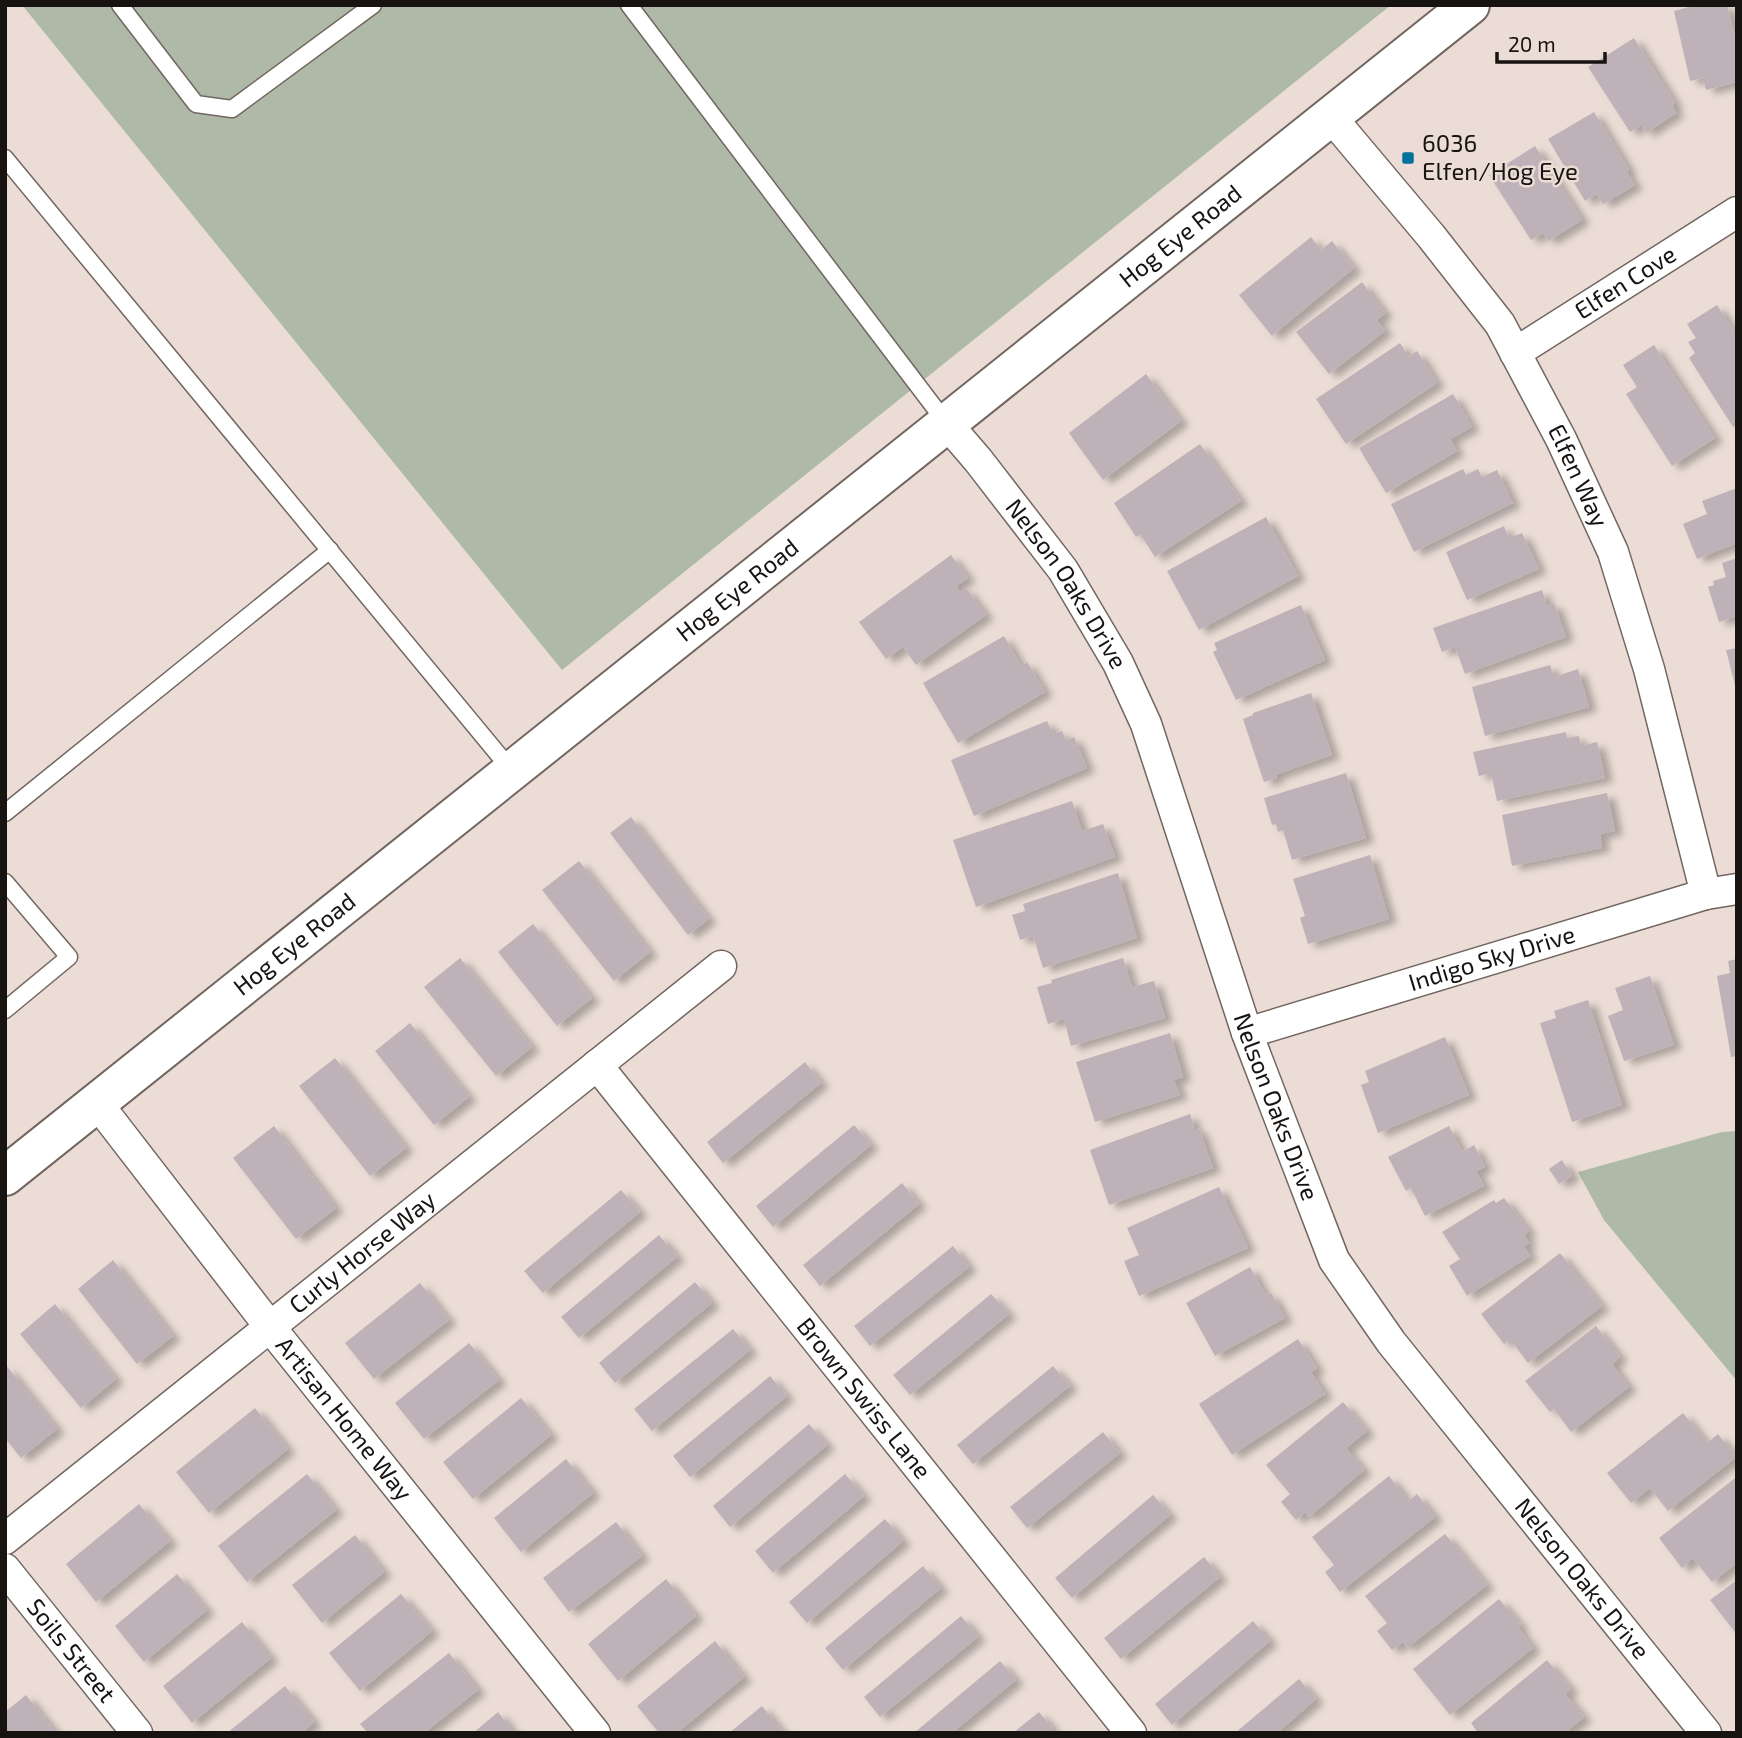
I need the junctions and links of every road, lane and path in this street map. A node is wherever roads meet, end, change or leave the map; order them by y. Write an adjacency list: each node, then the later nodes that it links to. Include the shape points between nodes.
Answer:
1 (120, 5): 2 (lane, via 196,104 232,109)
2 (373, 5)
3 (629, 5): 9 (lane)
4 (1470, 5): 5 (street, Hog Eye Road)
5 (1331, 117): 8 (street, Elfen Way, via 1500,324); 9 (street, Hog Eye Road)
6 (5, 158): 10 (lane)
7 (1737, 212): 8 (street, Elfen Cove)
8 (1515, 353): 15 (street, Elfen Way, via 1613,552 1649,669)
9 (947, 424): 11 (street, Hog Eye Road); 18 (street, Nelson Oaks Drive, via 1063,570 1118,663 1146,724)
10 (330, 550): 11 (lane); 12 (lane)
11 (512, 771): 20 (street, Hog Eye Road)
12 (5, 813)
13 (5, 882): 17 (lane, via 69,957)
14 (1737, 889): 15 (street, Indigo Sky Drive)
15 (1706, 894): 18 (street, Indigo Sky Drive)
16 (721, 966): 19 (street, Curly Horse Way)
17 (5, 1010)
18 (1247, 1033): 28 (street, Nelson Oaks Drive, via 1334,1259 1391,1342)
19 (597, 1065): 22 (street, Curly Horse Way); 27 (street, Brown Swiss Lane)
20 (97, 1102): 21 (street, Hog Eye Road); 22 (street, Artisan Home Way)
21 (5, 1176)
22 (270, 1327): 23 (street, Curly Horse Way); 26 (street, Artisan Home Way)
23 (5, 1539)
24 (5, 1569): 25 (street, Soils Street)
25 (137, 1733)
26 (595, 1733)
27 (1131, 1733)
28 (1706, 1733)

